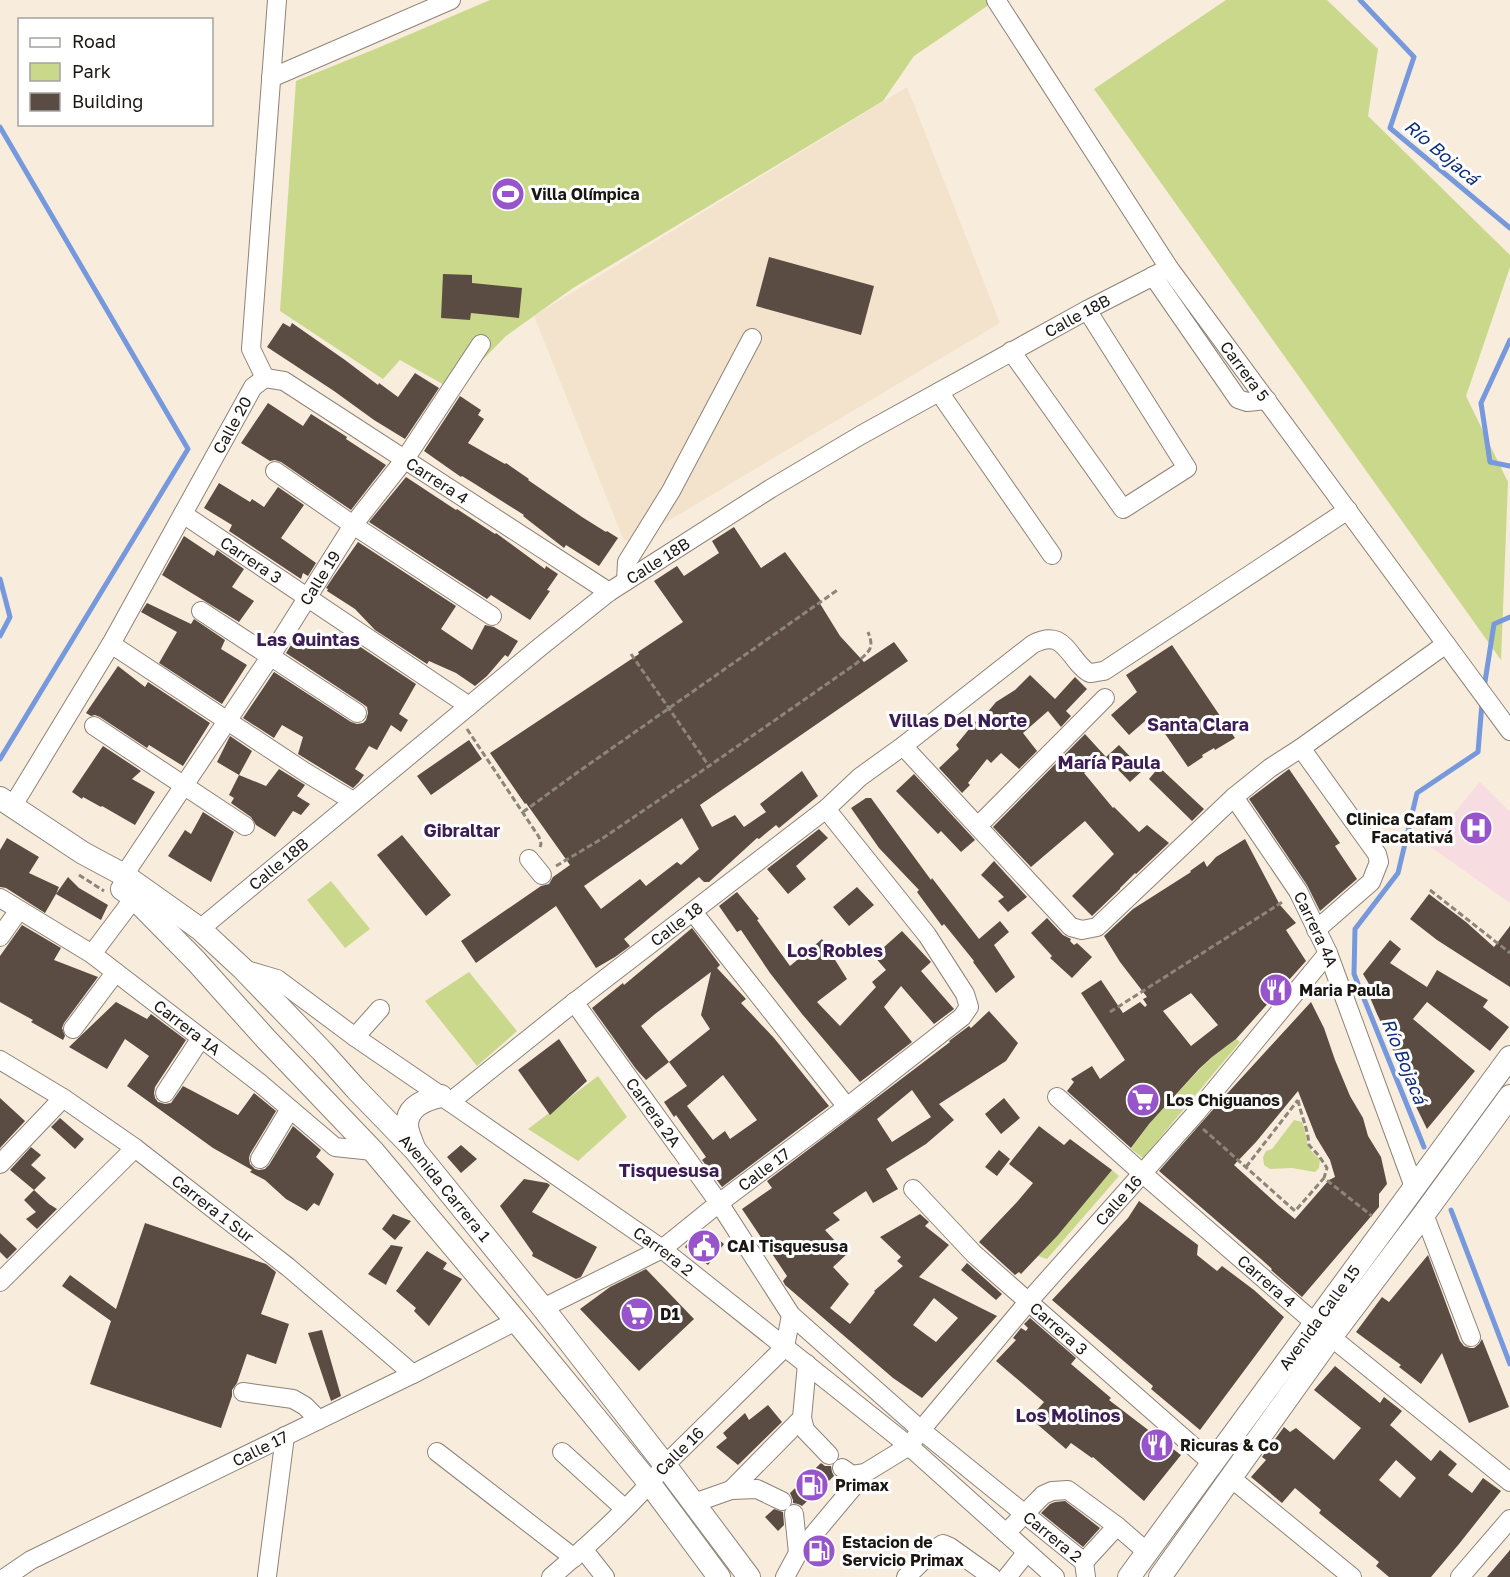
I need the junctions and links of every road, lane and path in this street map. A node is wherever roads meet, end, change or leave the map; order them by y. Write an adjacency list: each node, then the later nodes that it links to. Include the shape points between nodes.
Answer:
1 (277, 0): 4 (street)
2 (452, 0): 4 (street)
3 (996, 0): 5 (street)
4 (271, 78): 10 (street, via 251,349)
5 (1161, 272): 6 (street, Calle 18B); 14 (street, Carrera 5, via 1238,399 1267,400)
6 (1087, 310): 9 (street, Calle 18B); 9 (street, via 1187,468 1123,509)
7 (752, 338): 18 (street, via 671,491 627,562)
8 (481, 344): 12 (street, Calle 19)
9 (1011, 351): 11 (street, Calle 18B)
10 (265, 378): 12 (street, Carrera 4, via 284,381); 15 (street, Calle 20, via 253,387)
11 (939, 392): 17 (street); 18 (street, Calle 18B, via 861,435 774,495)
12 (405, 459): 16 (street, Calle 19); 20 (street, Carrera 4)
13 (275, 471): 16 (street)
14 (1348, 510): 26 (street, Carrera 5); 37 (street, Calle 18, via 1104,671 1090,673 1060,642 1043,639 1033,644)
15 (183, 514): 21 (street, Carrera 3); 25 (street, Calle 20)
16 (353, 525): 21 (street, Calle 19); 23 (street)
17 (1052, 555)
18 (626, 581): 20 (street, Calle 18B)
19 (839, 590): 31 (path)
20 (609, 592): 30 (street, Calle 18B)
21 (307, 597): 28 (street, Calle 19); 30 (street, Carrera 3)
22 (201, 611): 28 (street)
23 (492, 616)
24 (868, 632): 39 (path, via 871,648 857,663)
25 (111, 644): 33 (street); 43 (street, Calle 20)
26 (1446, 644): 35 (street, Carrera 5); 38 (street)
27 (631, 654): 31 (path)
28 (270, 657): 32 (street); 33 (street, Calle 19)
29 (1105, 698): 47 (street)
30 (469, 706): 42 (street, Calle 18B, via 398,775)
31 (669, 709): 39 (path); 45 (path)
32 (357, 713)
33 (228, 720): 40 (street, Calle 19); 42 (street)
34 (94, 726): 40 (street)
35 (1506, 726)
36 (469, 731): 45 (path)
37 (903, 746): 44 (street, Calle 18, via 860,777); 47 (street)
38 (1301, 748): 41 (street); 59 (street, via 1379,862 1371,882)
39 (709, 766): 51 (path)
40 (184, 786): 46 (street); 50 (street, Calle 19)
41 (1233, 797): 47 (street, via 1097,927 1082,930 1071,927); 53 (street, Carrera 4A)
42 (353, 801): 58 (street, Calle 18B)
43 (6, 802): 49 (main road, Avenida Carrera 1)
44 (826, 809): 57 (street, Calle 18); 82 (street, Calle 17, via 927,935 965,994 969,1007 962,1017)
45 (523, 812): 48 (path, via 542,844)
46 (245, 826)
47 (978, 826)
48 (529, 859): 51 (street)
49 (81, 864): 50 (main road, Avenida Carrera 1); 55 (path); 55 (main road, Avenida Carrera 1, via 117,885)
50 (124, 875): 58 (main road, Avenida Carrera 1)
51 (542, 875)
52 (1430, 890): 62 (path)
53 (1298, 891): 59 (street, Carrera 4A); 69 (path)
54 (0, 898): 56 (street, Carrera 1A)
55 (130, 903): 63 (street); 64 (main road, Avenida Carrera 1)
56 (19, 910): 60 (street); 63 (street, Carrera 1A)
57 (693, 912): 67 (street, Calle 18); 82 (street)
58 (200, 928): 65 (main road, Avenida Carrera 1)
59 (1316, 930): 61 (street, Carrera 4A)
60 (0, 937)
61 (1328, 953): 84 (street, Calle 16); 93 (street, Carrera 4A)
62 (1510, 953)
63 (92, 954): 66 (street, Carrera 1A)
64 (196, 961): 65 (main road); 75 (main road, Avenida Carrera 1)
65 (243, 969): 72 (street, Carrera 2, via 277,980); 76 (main road, Avenida Carrera 1)
66 (115, 973): 70 (street); 71 (street, Carrera 1A)
67 (574, 1002): 81 (street, Calle 18); 95 (street, Carrera 2A)
68 (380, 1009): 72 (street)
69 (1110, 1012)
70 (73, 1029)
71 (201, 1038): 77 (street); 83 (street, Carrera 1A)
72 (355, 1038): 81 (street, Carrera 2)
73 (1510, 1057): 93 (main road, Avenida Calle 15)
74 (0, 1060): 80 (street, Carrera 1 Sur)
75 (291, 1064): 76 (main road, via 291,1051 301,1046 311,1050); 87 (main road, Avenida Carrera 1)
76 (356, 1089): 86 (main road, Avenida Carrera 1)
77 (165, 1093)
78 (1510, 1096): 96 (main road, Avenida Calle 15)
79 (1057, 1097): 91 (street, Carrera 4)
80 (63, 1098): 85 (street, Carrera 1 Sur); 89 (street)
81 (446, 1099): 86 (main road, via 420,1103 409,1116 407,1125); 98 (street, Carrera 2)
82 (847, 1107): 95 (street, Calle 17)
83 (290, 1109): 87 (street, Carrera 1A, via 335,1147); 88 (street)
84 (1191, 1118): 90 (path); 91 (street, Calle 16)
85 (135, 1148): 99 (street); 108 (street, Carrera 1 Sur, via 288,1267)
86 (415, 1150): 101 (main road, Avenida Carrera 1)
87 (373, 1151): 103 (main road, Avenida Carrera 1)
88 (261, 1159)
89 (0, 1164)
90 (1246, 1167): 92 (path, via 1295,1211); 92 (path, via 1298,1100 1309,1145 1327,1168)
91 (1142, 1173): 100 (street, Calle 16); 104 (street, Carrera 4)
92 (1324, 1178): 97 (path)
93 (1418, 1181): 97 (main road, Avenida Calle 15)
94 (913, 1189): 100 (street, Carrera 3, via 974,1254)
95 (718, 1203): 98 (street, Calle 17); 102 (street, Carrera 2A)
96 (1428, 1208): 104 (main road, Avenida Calle 15); 105 (street)
97 (1385, 1226): 104 (main road, Avenida Calle 15)
98 (662, 1249): 101 (street, Calle 17); 106 (street, Carrera 2)
99 (3, 1273)
100 (1028, 1302): 112 (street, Calle 16); 118 (street, Carrera 3)
101 (543, 1308): 119 (main road, Avenida Carrera 1)
102 (791, 1315): 106 (street); 112 (street, Carrera 2)
103 (516, 1321): 108 (street, Calle 17); 124 (main road, Avenida Carrera 1)
104 (1323, 1330): 118 (main road, Avenida Calle 15); 122 (main road, Avenida Calle 15); 123 (street, Carrera 4)
105 (1471, 1337)
106 (785, 1347): 107 (street, Carrera 2); 119 (street, Calle 16)
107 (807, 1364): 110 (street); 114 (street, Carrera 2)
108 (413, 1374): 111 (street, Calle 17)
109 (243, 1392): 111 (street, via 293,1399)
110 (802, 1418): 117 (street, via 805,1430); 125 (street)
111 (319, 1420): 113 (street, Calle 17)
112 (921, 1430): 114 (street, Calle 16); 128 (street, Carrera 2)
113 (285, 1436): 137 (street); 138 (street, Calle 17, via 31,1560)
114 (909, 1446): 121 (street); 131 (street, Carrera 2)
115 (437, 1452): 134 (street)
116 (562, 1452): 127 (street)
117 (829, 1455)
118 (1212, 1463): 133 (main road, Avenida Calle 15)
119 (665, 1465): 124 (street, Calle 16); 126 (main road, Avenida Carrera 1)
120 (842, 1468): 121 (street, via 852,1474)
121 (865, 1473): 135 (street)
122 (1232, 1478): 149 (main road, Avenida Calle 15); 150 (street)
123 (1510, 1482)
124 (650, 1484): 127 (street, Calle 16); 141 (main road, Avenida Carrera 1)
125 (731, 1490): 126 (street); 135 (street, via 757,1489 788,1508)
126 (693, 1503): 142 (main road, Avenida Carrera 1)
127 (625, 1509): 134 (street, Calle 16)
128 (1025, 1513): 130 (street, via 1043,1495 1068,1490); 131 (street); 136 (street, Carrera 2)
129 (1510, 1520): 151 (street)
130 (1117, 1526): 133 (street); 136 (street)
131 (1006, 1533): 132 (street, Carrera 2)
132 (1027, 1552): 146 (street); 147 (street, Carrera 2)
133 (1148, 1552): 148 (main road, Avenida Calle 15)
134 (578, 1553): 139 (street, Calle 16); 140 (street)
135 (798, 1553): 143 (street)
136 (1085, 1570)
137 (267, 1576)
138 (6, 1577)
139 (551, 1577)
140 (605, 1577)
141 (719, 1577)
142 (749, 1577)
143 (785, 1577)
144 (906, 1577): 145 (street, via 943,1544)
145 (992, 1577)
146 (1007, 1577)
147 (1055, 1577)
148 (1129, 1577)
149 (1160, 1577)
150 (1352, 1577)
151 (1460, 1577)

